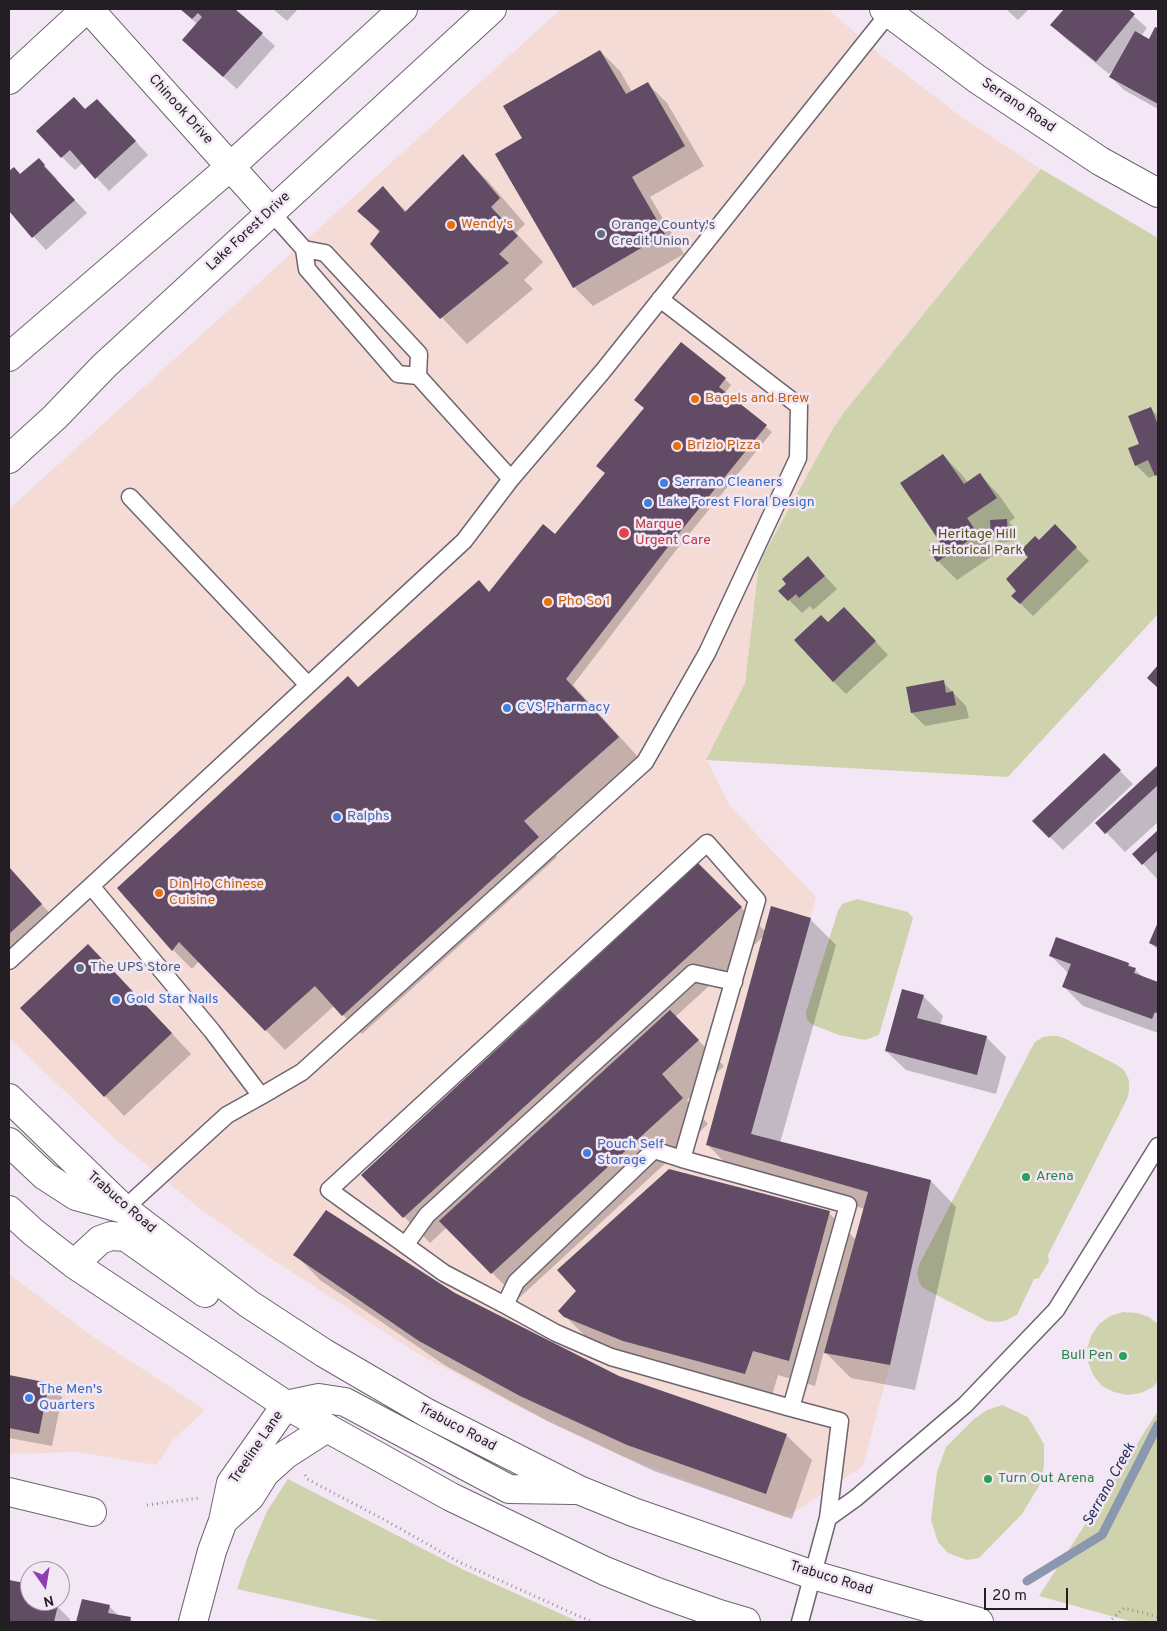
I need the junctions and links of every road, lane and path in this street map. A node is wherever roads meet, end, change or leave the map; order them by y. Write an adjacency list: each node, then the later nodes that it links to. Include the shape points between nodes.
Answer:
1 (87, 9): 5 (main road); 6 (main road, Chinook Drive)
2 (403, 9): 6 (main road)
3 (492, 9): 8 (main road, Lake Forest Drive)
4 (886, 11): 7 (main road, Serrano Road, via 976,79 1100,161); 10 (lane)
5 (9, 80)
6 (230, 167): 8 (main road, Chinook Drive); 11 (main road)
7 (1158, 193)
8 (271, 212): 9 (lane); 13 (main road, Lake Forest Drive, via 104,366)
9 (304, 249): 12 (lane, via 307,269 398,374); 12 (lane, via 326,254 418,354)
10 (660, 299): 14 (lane); 20 (lane, via 799,406 798,458 707,653 645,762 302,1072)
11 (9, 357)
12 (418, 376): 14 (lane)
13 (9, 459)
14 (511, 479): 16 (lane, via 464,541)
15 (130, 497): 16 (lane)
16 (308, 685): 17 (lane)
17 (91, 886): 18 (lane); 20 (lane, via 212,1031)
18 (9, 961)
19 (734, 982): 24 (lane); 27 (lane, via 693,973 427,1215); 27 (lane, via 757,900 707,842 329,1190)
20 (261, 1096): 25 (lane, via 227,1115)
21 (9, 1098): 25 (main road, Trabuco Road)
22 (9, 1142): 25 (main road, via 45,1176 76,1196)
23 (1158, 1146): 40 (lane, via 1056,1310 965,1405)
24 (682, 1159): 29 (lane, via 654,1150 516,1282); 32 (lane, via 848,1205)
25 (124, 1209): 30 (main road, Trabuco Road)
26 (9, 1210): 28 (main road)
27 (406, 1244): 29 (lane, via 444,1273)
28 (74, 1264): 30 (main road, via 100,1240 111,1236 126,1237 250,1324); 31 (main road)
29 (506, 1304): 32 (lane, via 556,1333 611,1358)
30 (287, 1329): 35 (main road, Trabuco Road, via 426,1412)
31 (286, 1405): 33 (main road); 35 (main road, via 319,1398 345,1402 509,1489); 41 (main road, Treeline Lane, via 231,1482)
32 (791, 1408): 40 (lane, via 840,1421)
33 (327, 1428): 41 (main road, Treeline Lane, via 285,1455 265,1473 250,1497); 47 (main road, via 451,1497 605,1570 666,1596)
34 (303, 1471): 46 (path, via 307,1479 459,1562)
35 (579, 1490): 42 (main road, Trabuco Road)
36 (9, 1492): 39 (main road)
37 (206, 1497): 38 (path)
38 (148, 1505)
39 (92, 1512)
40 (828, 1518): 42 (lane)
41 (223, 1521): 45 (main road, Treeline Lane)
42 (813, 1575): 48 (lane); 49 (main road, Trabuco Road)
43 (1158, 1617): 44 (path, via 1124,1608)
44 (1112, 1619)
45 (194, 1622)
46 (592, 1622)
47 (746, 1622)
48 (800, 1622)
49 (979, 1622)

